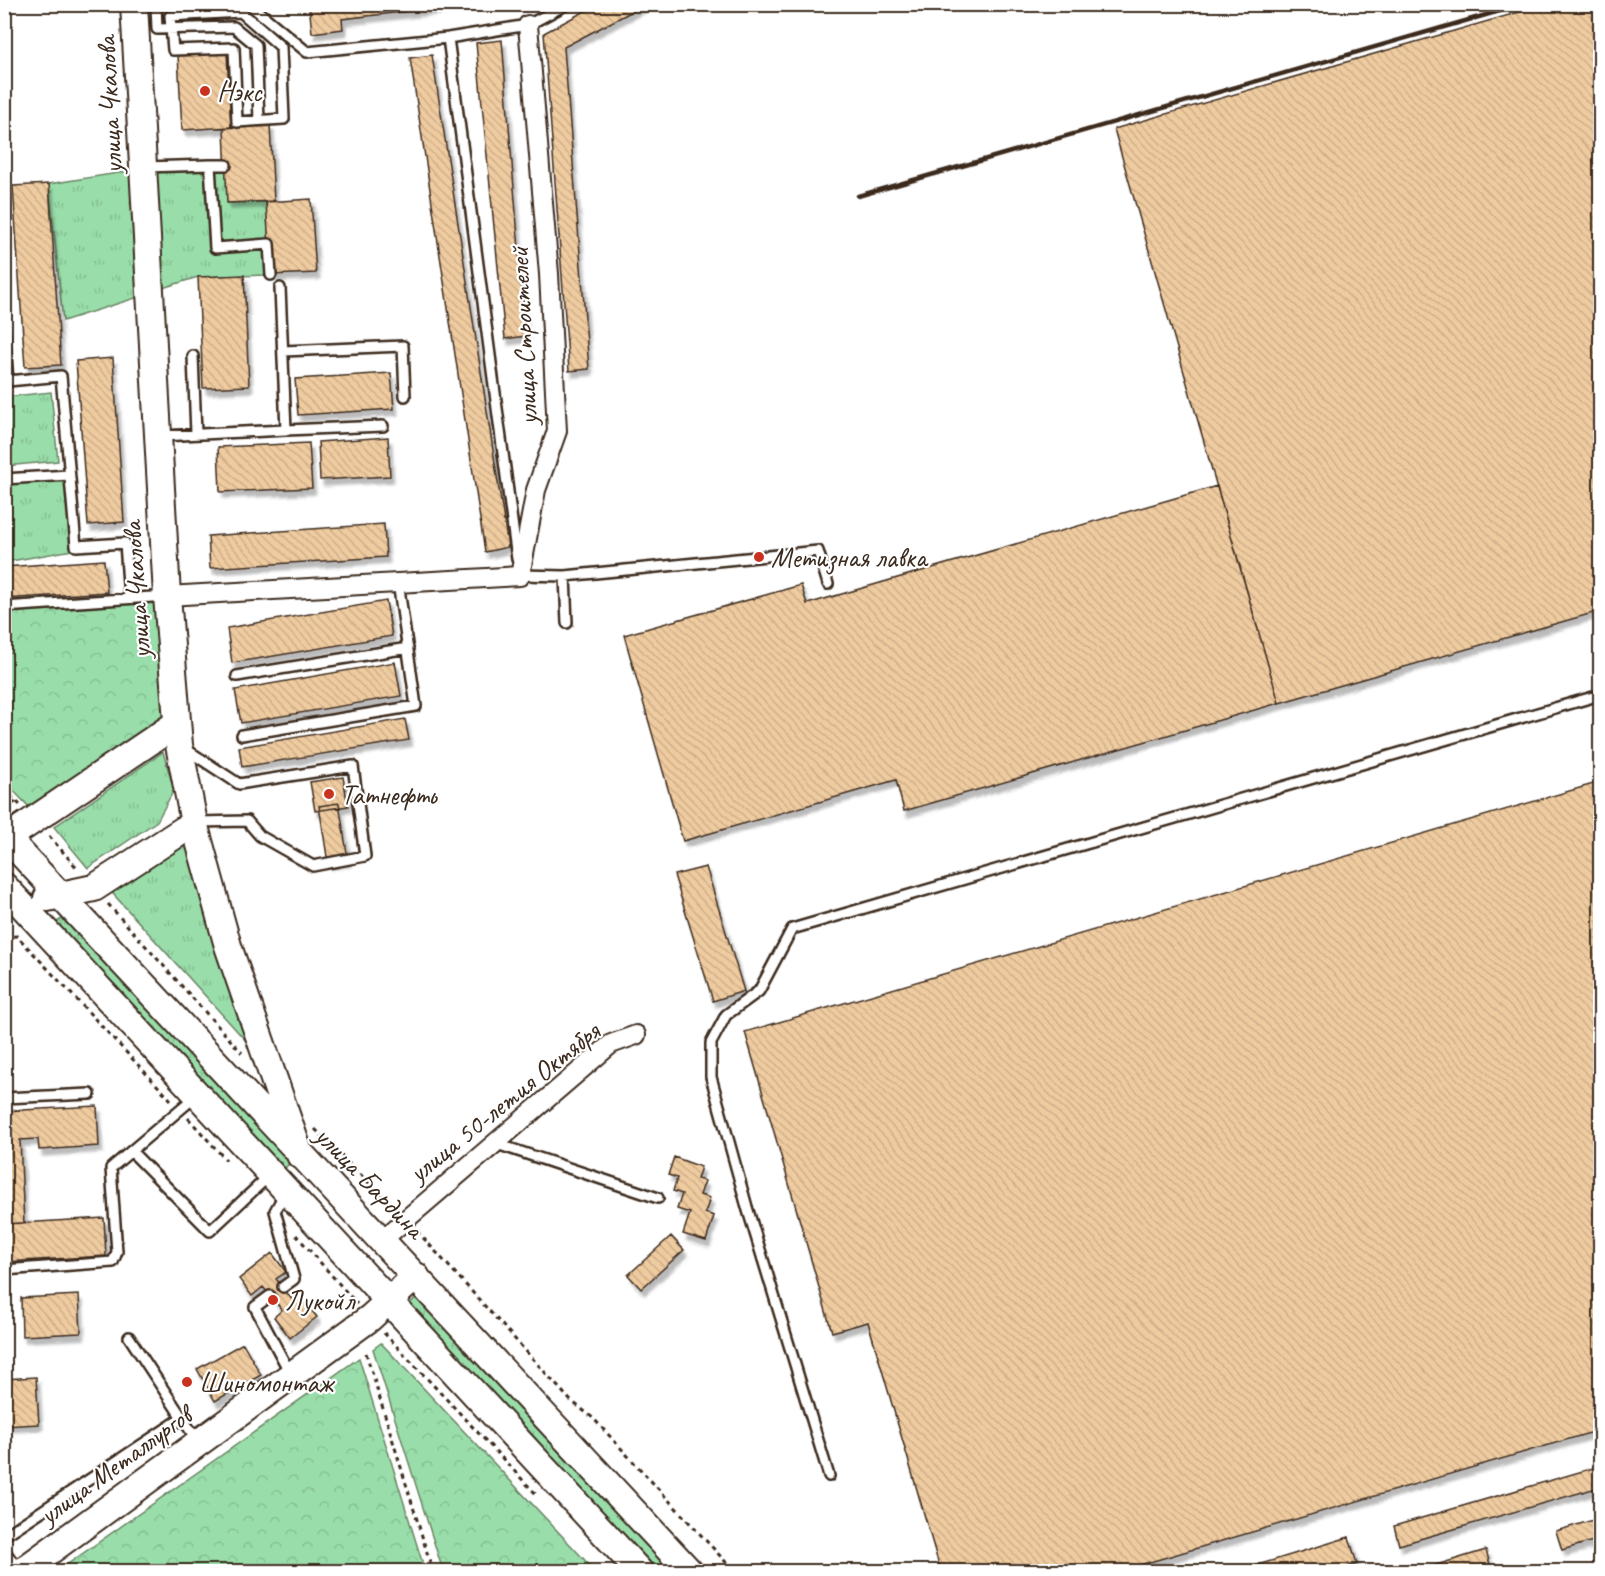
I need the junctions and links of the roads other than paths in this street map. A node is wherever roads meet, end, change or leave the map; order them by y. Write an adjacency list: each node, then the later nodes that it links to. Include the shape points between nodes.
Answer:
1 (249, 4): 6 (lane, via 307,52)
2 (567, 4): 4 (lane)
3 (146, 5): 5 (lane, via 157,29); 10 (street, улица Чкалова)
4 (528, 25): 6 (lane); 23 (street, улица Строителей, via 549,274 557,431 536,490)
5 (171, 29): 7 (lane, via 234,27 256,45); 7 (lane, via 173,50 234,48 237,122); 7 (lane, via 170,16 241,12 281,47 284,119)
6 (448, 38): 23 (lane)
7 (260, 120)
8 (210, 165): 9 (lane); 10 (lane); 11 (lane, via 215,248 269,244)
9 (226, 165)
10 (144, 167): 20 (street, улица Чкалова)
11 (271, 275)
12 (280, 288): 14 (lane)
13 (4, 330): 21 (lane, via 8,381 61,376)
14 (283, 351): 16 (lane, via 403,346); 18 (lane)
15 (193, 356): 19 (lane)
16 (405, 396)
17 (383, 426): 18 (lane)
18 (286, 430): 19 (lane)
19 (196, 434): 20 (lane)
20 (158, 436): 27 (street, улица Чкалова)
21 (69, 475): 22 (lane); 28 (lane, via 76,546 125,543)
22 (4, 479)
23 (520, 576): 24 (lane); 25 (street)
24 (565, 576): 26 (lane, via 818,551); 30 (lane)
25 (398, 582): 27 (street); 31 (lane)
26 (828, 584)
27 (167, 596): 28 (lane); 34 (street, улица Чкалова)
28 (129, 598): 29 (lane)
29 (4, 607)
30 (567, 623)
31 (408, 648): 32 (lane); 35 (lane, via 416,706)
32 (237, 676)
33 (1600, 695): 60 (lane, via 792,929 759,991 726,1015 711,1043 711,1077)
34 (177, 734): 36 (street, улица Чкалова); 36 (lane, via 239,784 353,766 365,856 313,866 260,836 247,820); 37 (street, via 25,810)
35 (242, 735)
36 (194, 823): 39 (street, via 94,888); 47 (street, улица Чкалова, via 228,945)
37 (5, 837): 39 (street, улица Бардина)
38 (4, 886): 40 (street)
39 (58, 894): 40 (street); 47 (street, улица Бардина)
40 (14, 906): 44 (street)
41 (636, 1035): 45 (street, улица 50-летия Октября, via 611,1044)
42 (90, 1094): 43 (lane)
43 (4, 1098)
44 (189, 1102): 46 (lane); 48 (street)
45 (497, 1144): 49 (lane); 50 (street, улица 50-летия Октября)
46 (131, 1151): 48 (lane, via 210,1232); 51 (lane, via 111,1168 117,1252 113,1262)
47 (300, 1155): 50 (street, улица Бардина)
48 (280, 1181): 53 (lane, via 274,1211 294,1279); 55 (street)
49 (658, 1198)
50 (382, 1240): 52 (street, улица Бардина)
51 (4, 1270)
52 (416, 1276): 55 (street, улица Металлургов); 65 (street, улица Бардина)
53 (282, 1287)
54 (270, 1296): 57 (lane, via 255,1307)
55 (390, 1302): 57 (street, улица Металлургов); 64 (street)
56 (129, 1337): 58 (lane)
57 (292, 1377): 59 (street, улица Металлургов)
58 (182, 1418): 59 (lane); 61 (lane)
59 (200, 1444): 63 (street, улица Металлургов)
60 (829, 1476)
61 (4, 1536)
62 (4, 1551): 63 (lane)
63 (20, 1572)
64 (640, 1572)
65 (690, 1572)

